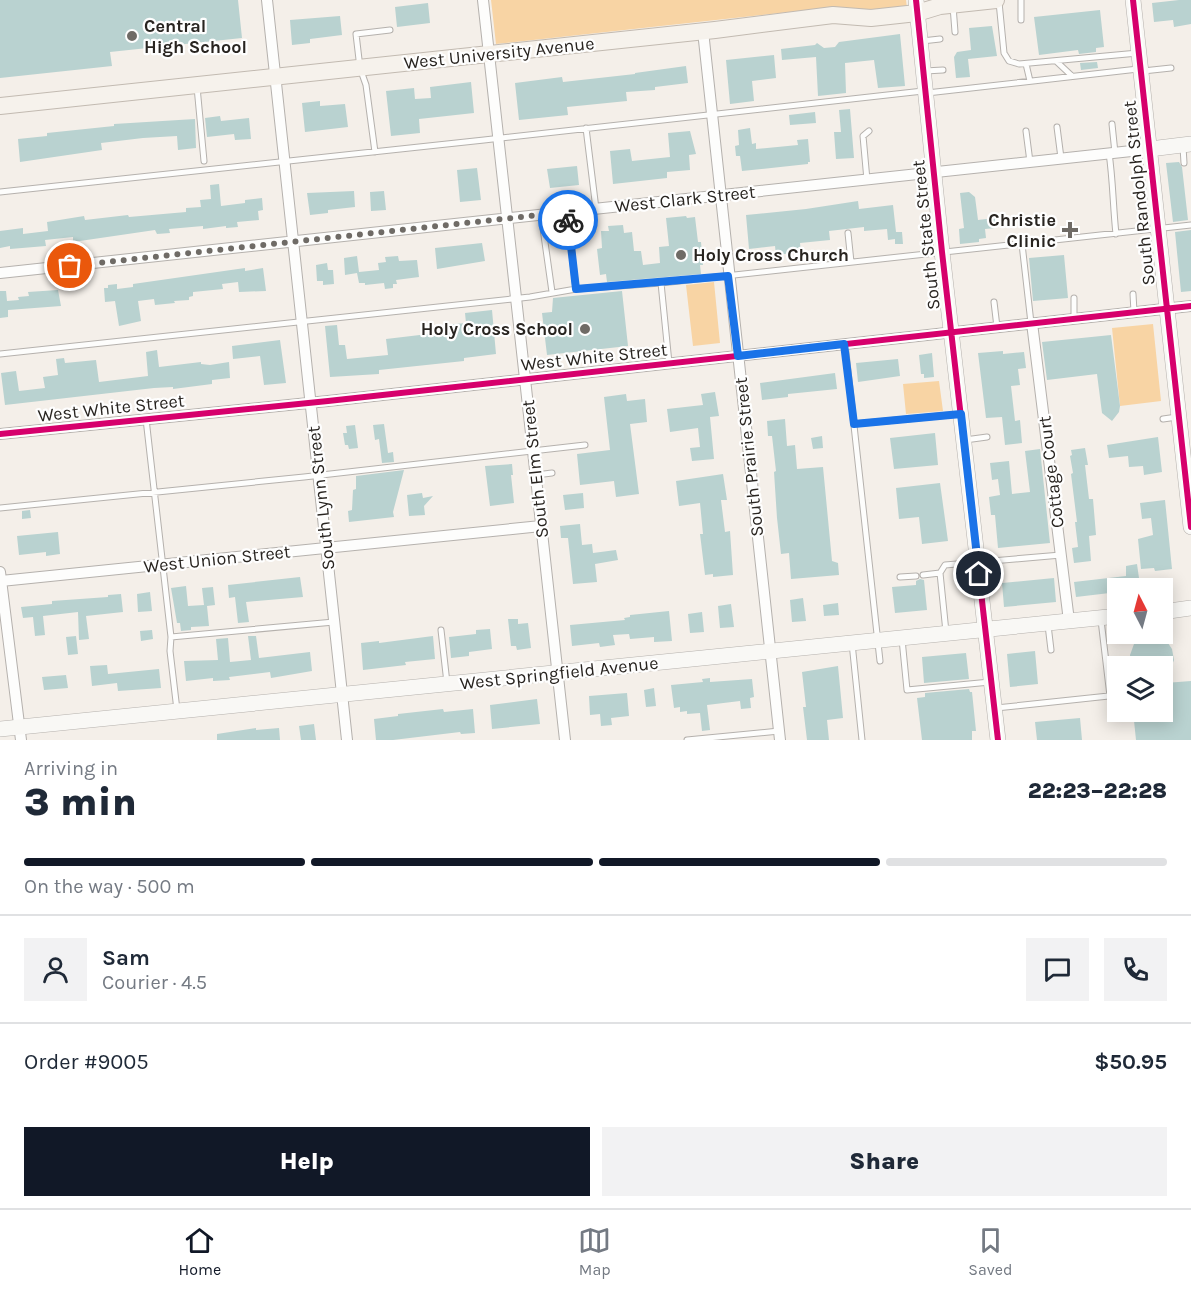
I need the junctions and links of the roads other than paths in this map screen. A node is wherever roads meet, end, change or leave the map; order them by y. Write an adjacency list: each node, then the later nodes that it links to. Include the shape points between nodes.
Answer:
1 (267, 0): 24 (street, South Lynn Street)
2 (483, 0): 15 (street, South Elm Street)
3 (998, 0): 6 (main road, West University Avenue); 17 (lane, via 1004,54 1009,61)
4 (1021, 0): 8 (lane)
5 (1133, 0): 14 (main road, South Randolph Street)
6 (952, 5): 7 (main road, West University Avenue); 11 (lane)
7 (917, 6): 10 (main road, West University Avenue, via 871,18 833,15); 13 (main road, South State Street)
8 (1022, 20)
9 (390, 30): 18 (lane, via 356,34)
10 (703, 31): 15 (main road, West University Avenue); 29 (street, South Prairie Street)
11 (956, 32)
12 (940, 39): 13 (lane)
13 (920, 42): 22 (main road, South State Street)
14 (1139, 53): 16 (lane); 21 (main road, South Randolph Street)
15 (489, 54): 18 (main road, West University Avenue); 35 (street, South Elm Street)
16 (1057, 62): 17 (lane); 23 (lane)
17 (1026, 64): 25 (lane)
18 (360, 68): 24 (main road, West University Avenue); 38 (lane)
19 (1170, 68): 21 (lane)
20 (943, 70): 22 (lane)
21 (1141, 70): 23 (lane); 37 (main road, South Randolph Street)
22 (923, 71): 27 (main road, South State Street)
23 (1072, 76): 25 (lane)
24 (275, 77): 26 (main road, West University Avenue); 42 (street, South Lynn Street)
25 (1030, 81): 27 (lane)
26 (196, 86): 28 (main road, West University Avenue); 41 (lane)
27 (925, 92): 29 (lane); 45 (main road, South State Street)
28 (0, 106)
29 (713, 114): 32 (lane); 48 (street, South Prairie Street)
30 (1112, 124): 39 (lane)
31 (1057, 127): 40 (lane)
32 (586, 128): 35 (lane); 49 (lane)
33 (869, 131): 46 (lane, via 863,136)
34 (1026, 131): 43 (lane)
35 (498, 139): 38 (lane); 52 (street, South Elm Street)
36 (1187, 145): 37 (main road, West Clark Street); 44 (lane)
37 (1150, 149): 39 (street, West Clark Street); 54 (main road, South Randolph Street)
38 (375, 152): 42 (lane)
39 (1112, 153): 40 (street, West Clark Street); 56 (lane)
40 (1061, 158): 43 (street, West Clark Street)
41 (204, 161)
42 (284, 161): 47 (lane); 57 (street, South Lynn Street)
43 (1030, 162): 45 (street, West Clark Street)
44 (1184, 163)
45 (934, 172): 46 (street, West Clark Street); 59 (main road, South State Street)
46 (867, 180): 48 (street, West Clark Street)
47 (0, 192)
48 (721, 196): 49 (street, West Clark Street); 62 (street, South Prairie Street)
49 (596, 209): 50 (street, West Clark Street)
50 (567, 212): 51 (street, West Clark Street); 64 (lane)
51 (541, 214): 52 (street, West Clark Street); 65 (lane)
52 (507, 218): 57 (street, West Clark Street); 67 (street, South Elm Street)
53 (1191, 225): 54 (lane)
54 (1158, 229): 56 (lane); 71 (main road, South Randolph Street)
55 (848, 234): 60 (lane)
56 (1116, 234): 58 (lane)
57 (293, 242): 61 (street, West Clark Street); 74 (street, South Lynn Street)
58 (1022, 244): 59 (lane); 75 (lane)
59 (942, 252): 60 (lane); 77 (main road, South State Street)
60 (851, 262): 62 (lane)
61 (0, 273)
62 (728, 276): 63 (lane); 80 (street, South Prairie Street)
63 (661, 283): 64 (lane); 81 (lane)
64 (576, 289): 65 (lane)
65 (552, 292): 67 (lane)
66 (1133, 294): 72 (lane)
67 (516, 298): 74 (lane); 82 (street, South Elm Street)
68 (1074, 298): 73 (lane)
69 (994, 302): 76 (lane)
70 (1191, 306): 71 (street, West White Street)
71 (1167, 309): 72 (street, West White Street); 95 (main road, South Randolph Street, via 1171,418)
72 (1134, 312): 73 (street, West White Street)
73 (1074, 318): 75 (street, West White Street)
74 (302, 322): 79 (lane); 83 (street, South Lynn Street)
75 (1032, 323): 76 (street, West White Street); 101 (street, Cottage Court)
76 (998, 327): 77 (street, West White Street)
77 (951, 332): 78 (street, West White Street); 84 (main road, South State Street)
78 (844, 344): 80 (street, West White Street); 86 (lane)
79 (0, 354)
80 (738, 356): 81 (street, West White Street); 125 (street, South Prairie Street)
81 (669, 363): 82 (street, West White Street)
82 (525, 380): 83 (street, West White Street); 91 (street, South Elm Street)
83 (310, 403): 85 (street, West White Street); 94 (street, South Lynn Street)
84 (961, 414): 86 (lane); 89 (main road, South State Street)
85 (146, 420): 87 (street, West White Street); 96 (lane)
86 (854, 424): 121 (lane)
87 (0, 434)
88 (987, 436): 89 (lane)
89 (964, 440): 102 (main road, South State Street)
90 (585, 445): 91 (lane)
91 (533, 451): 93 (street, South Elm Street); 94 (lane)
92 (552, 473): 93 (lane)
93 (536, 475): 98 (street, South Elm Street)
94 (319, 476): 96 (lane); 100 (street, South Lynn Street)
95 (1188, 478): 99 (main road, South Randolph Street)
96 (155, 492): 97 (lane); 103 (lane)
97 (0, 508)
98 (541, 526): 100 (street, West Union Street); 128 (street, South Elm Street)
99 (1191, 527)
100 (326, 549): 103 (street, West Union Street); 114 (street, South Lynn Street)
101 (1061, 555): 102 (lane); 113 (street, Cottage Court)
102 (977, 562): 104 (lane, via 945,565); 116 (main road, South State Street)
103 (162, 565): 106 (street, West Union Street); 119 (lane)
104 (940, 573): 105 (lane); 118 (lane)
105 (923, 575)
106 (1, 576): 123 (street)
107 (916, 576): 108 (lane)
108 (900, 577)
109 (1191, 608): 110 (main road)
110 (1173, 610)
111 (1107, 617): 112 (main road, West Springfield Avenue)
112 (1101, 618): 113 (main road, West Springfield Avenue); 127 (lane)
113 (1069, 621): 115 (main road, West Springfield Avenue)
114 (334, 622): 119 (lane); 131 (street, South Lynn Street)
115 (1048, 623): 116 (main road, West Springfield Avenue); 124 (lane)
116 (985, 629): 118 (main road, West Springfield Avenue); 129 (main road, South State Street)
117 (441, 630): 130 (lane)
118 (946, 633): 120 (main road, West Springfield Avenue)
119 (171, 637): 134 (lane)
120 (902, 638): 121 (main road, West Springfield Avenue); 129 (lane, via 907,690)
121 (877, 640): 122 (main road, West Springfield Avenue); 126 (lane)
122 (852, 643): 125 (main road, West Springfield Avenue); 141 (lane)
123 (5, 649): 136 (street)
124 (1051, 650)
125 (769, 651): 128 (main road, West Springfield Avenue); 137 (street, South Prairie Street)
126 (880, 661)
127 (1107, 670)
128 (558, 673): 130 (main road, West Springfield Avenue); 139 (street, South Elm Street)
129 (992, 682): 133 (main road, South State Street)
130 (447, 684): 131 (main road, West Springfield Avenue)
131 (343, 695): 134 (main road, West Springfield Avenue); 138 (street, South Lynn Street)
132 (1107, 696): 133 (lane)
133 (995, 709): 142 (main road, South State Street)
134 (177, 712): 136 (main road, West Springfield Avenue)
135 (0, 729): 136 (main road, West Springfield Avenue)
136 (20, 734)
137 (780, 736): 140 (lane)
138 (347, 740)
139 (565, 740)
140 (687, 740)
141 (862, 740)
142 (998, 740)

